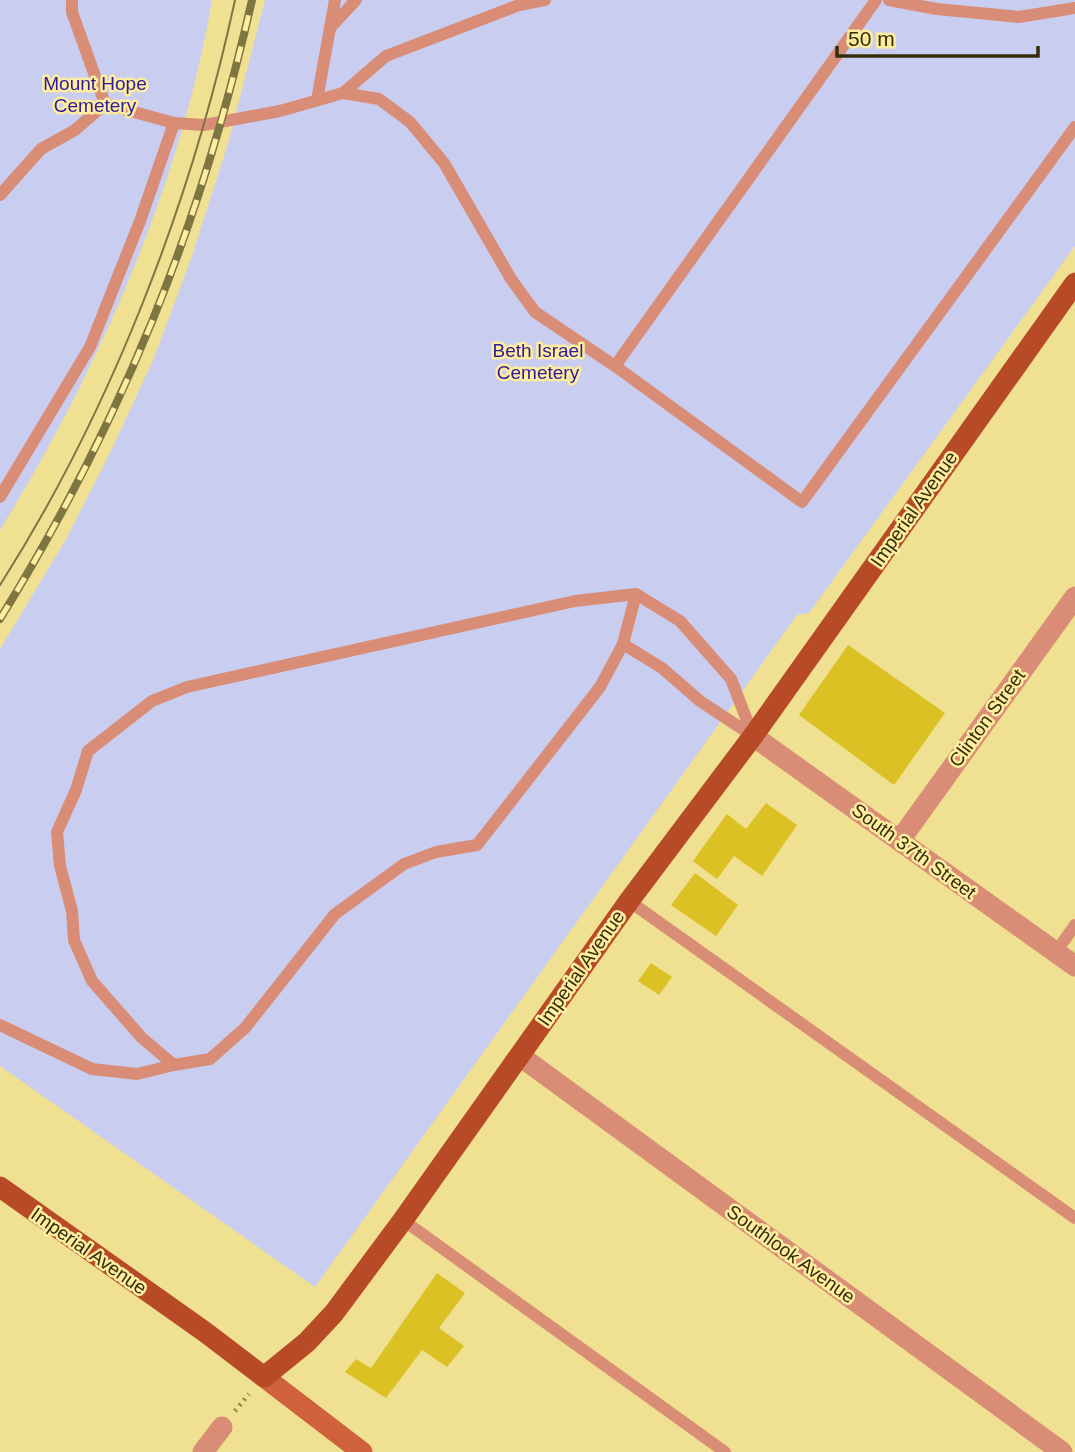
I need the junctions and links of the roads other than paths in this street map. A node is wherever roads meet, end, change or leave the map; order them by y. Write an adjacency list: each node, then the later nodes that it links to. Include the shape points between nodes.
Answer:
1 (72, 0): 11 (lane, via 72,12)
2 (335, 0): 8 (lane)
3 (356, 0): 8 (lane)
4 (545, 0): 9 (lane, via 519,5 386,56)
5 (876, 0): 16 (lane)
6 (889, 0): 7 (lane, via 1019,17)
7 (1075, 8)
8 (330, 28): 10 (lane)
9 (343, 93): 10 (lane); 16 (lane, via 379,99 410,122 444,163 535,312)
10 (317, 100): 12 (lane, via 204,125)
11 (105, 104): 12 (lane); 14 (lane, via 75,130 41,149)
12 (174, 123): 17 (lane, via 90,347)
13 (1075, 127): 16 (lane, via 802,502)
14 (0, 195)
15 (1075, 283): 21 (main road, Imperial Avenue)
16 (615, 366)
17 (0, 497)
18 (636, 594): 20 (lane); 21 (lane, via 680,621 731,679); 29 (lane, via 575,601 187,687 152,701 89,751 57,832 74,940 92,981 142,1038)
19 (1075, 597): 22 (street, Clinton Street)
20 (623, 644): 21 (lane); 29 (lane, via 600,687 477,845 436,852 404,864 335,914 245,1028 210,1059)
21 (753, 736): 22 (street, South 37th Street); 23 (main road, Imperial Avenue)
22 (900, 840): 25 (street, South 37th Street)
23 (629, 901): 28 (main road, Imperial Avenue); 31 (lane)
24 (1075, 925): 25 (lane)
25 (1056, 952): 26 (street, South 37th Street)
26 (1075, 966)
27 (0, 1025): 29 (lane, via 92,1069 136,1074)
28 (520, 1056): 32 (main road, Imperial Avenue); 38 (street, Southlook Avenue)
29 (174, 1065)
30 (0, 1187): 33 (main road, Imperial Avenue)
31 (1075, 1218)
32 (403, 1220): 33 (main road, Imperial Avenue, via 325,1323); 37 (lane)
33 (264, 1377): 36 (main road)
34 (222, 1427): 35 (street)
35 (203, 1452)
36 (362, 1452)
37 (725, 1452)
38 (1062, 1452)

